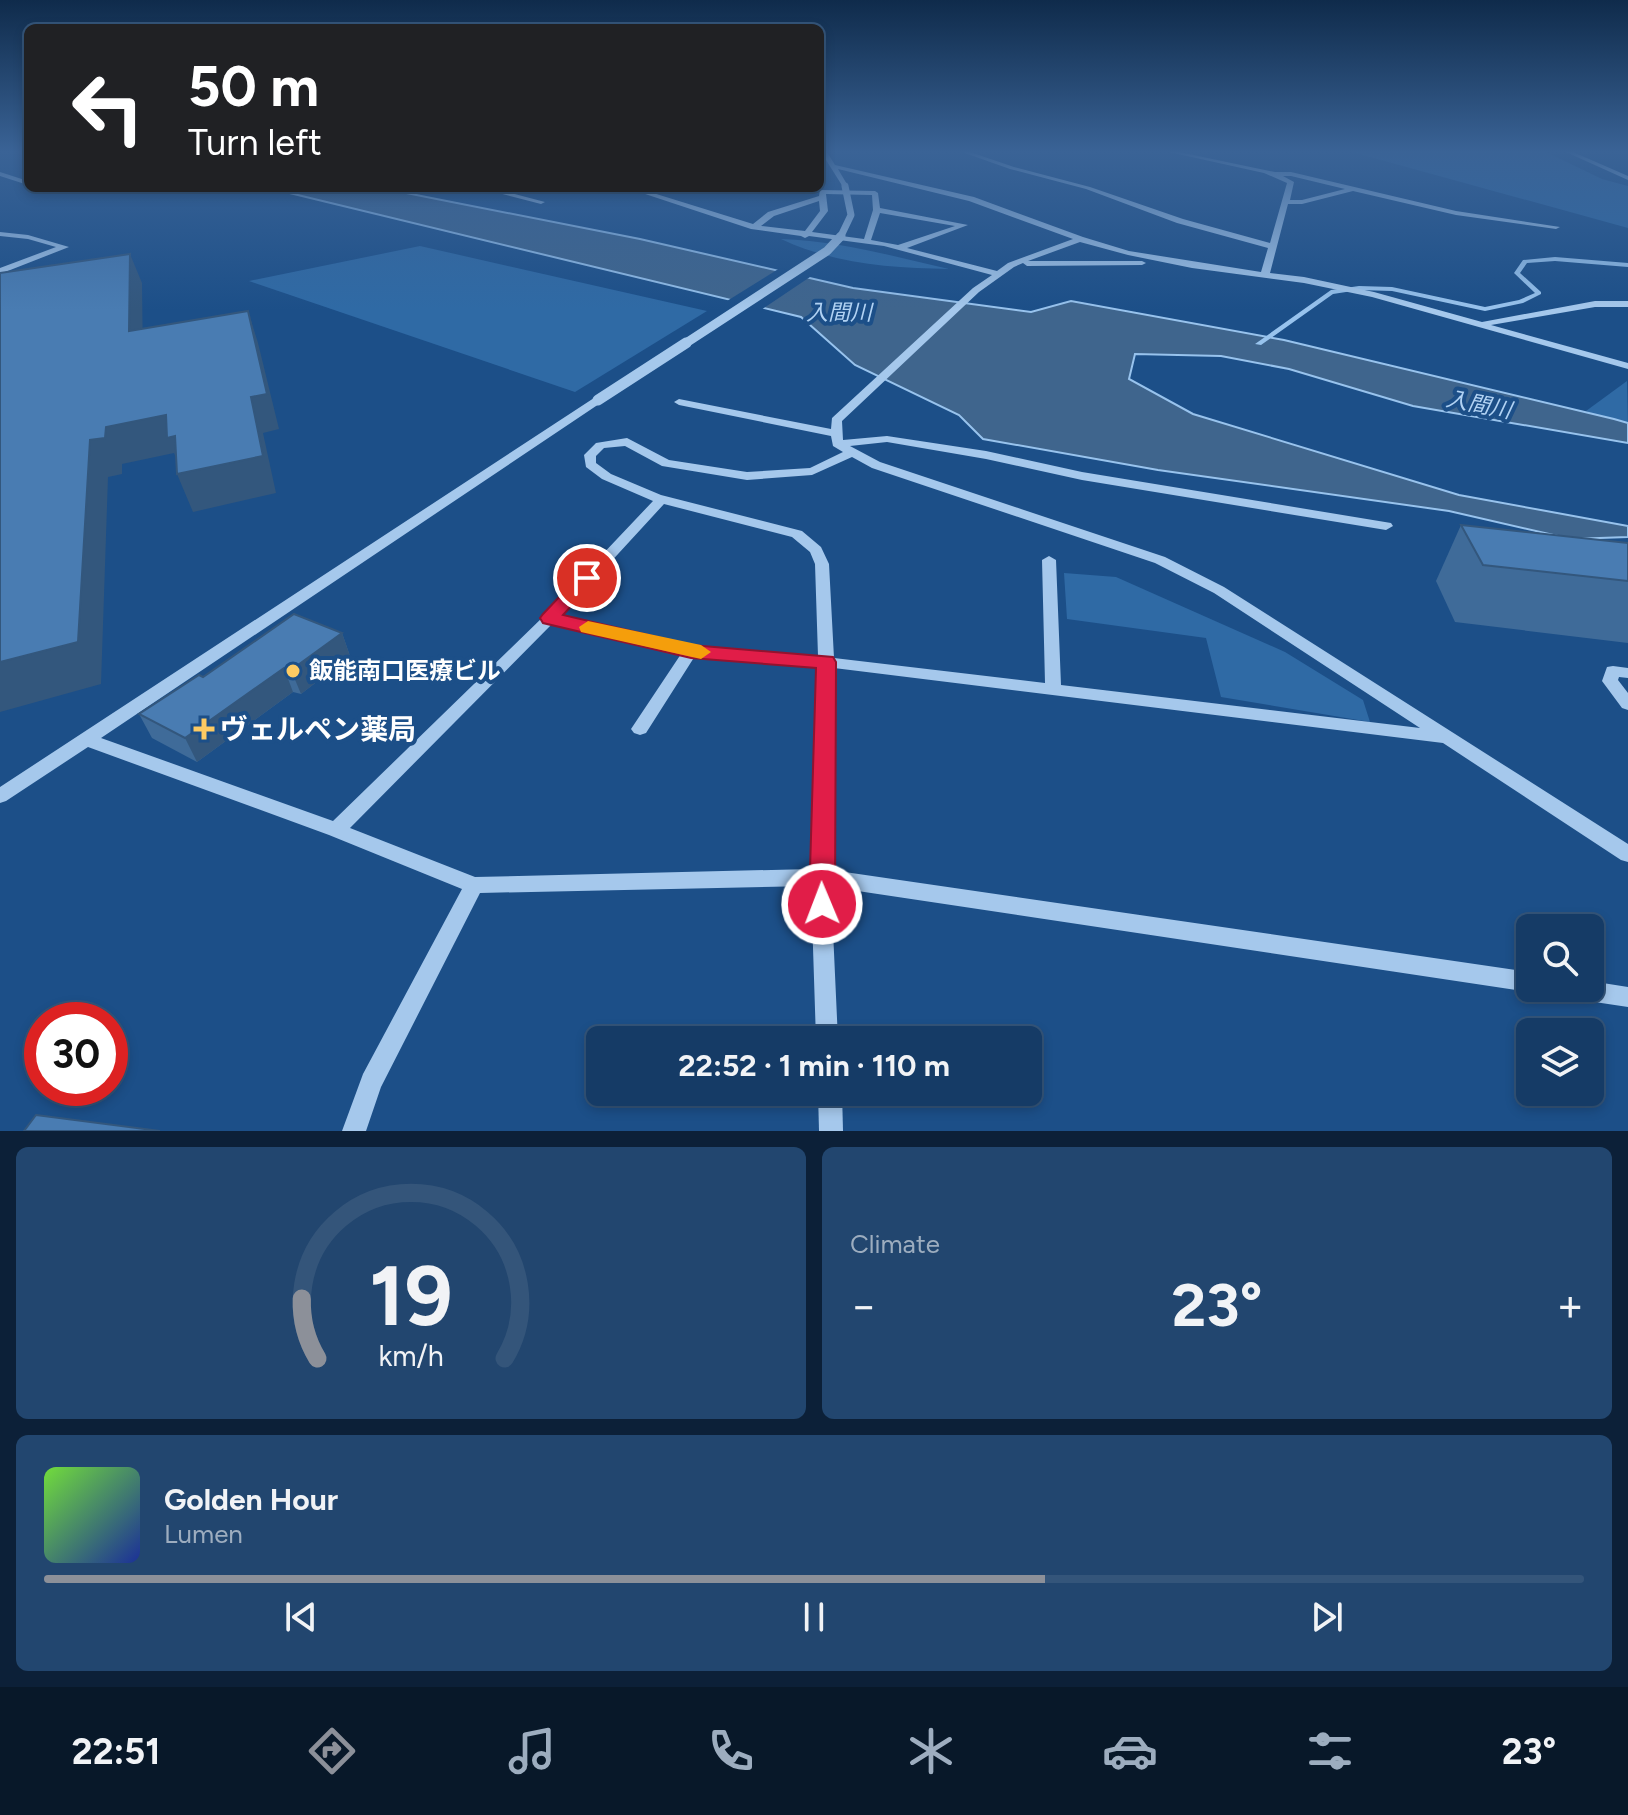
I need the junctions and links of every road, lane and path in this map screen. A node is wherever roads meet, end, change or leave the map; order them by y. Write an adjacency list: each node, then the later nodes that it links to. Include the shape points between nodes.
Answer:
1 (683, 205): 11 (street)
2 (792, 205): 11 (street)
3 (823, 205): 14 (street, via 820,221)
4 (852, 205): 40 (street, bridge, via 844,234 827,251)
5 (876, 205): 10 (street)
6 (984, 205): 15 (street)
7 (1135, 205): 17 (street)
8 (1286, 205): 17 (street)
9 (1424, 205): 12 (street, via 1499,222)
10 (877, 210): 16 (street); 18 (street, via 964,225)
11 (754, 227): 14 (street)
12 (1556, 227)
13 (0, 234): 21 (street, via 65,247)
14 (805, 236): 16 (street)
15 (1080, 239): 19 (street); 20 (street)
16 (867, 241): 18 (street)
17 (1272, 246): 23 (street)
18 (901, 248): 22 (street)
19 (1011, 265): 20 (street); 22 (street)
20 (1192, 265): 23 (street)
21 (0, 271)
22 (998, 274): 28 (street, via 976,290)
23 (1265, 274): 25 (street)
24 (1628, 304): 25 (street, via 1595,304)
25 (1482, 323): 26 (street)
26 (1628, 366)
27 (679, 402): 28 (street)
28 (839, 437): 29 (street, via 812,471 747,476 666,463 627,442 600,445 590,455 590,464 602,476); 30 (street, via 986,455); 39 (street, via 876,465 1160,560 1219,590)
29 (663, 498): 32 (street); 34 (street, via 797,534 816,550 822,564)
30 (1386, 526)
31 (1049, 560): 36 (street)
32 (550, 618): 33 (street); 42 (street)
33 (691, 651): 34 (street); 38 (street)
34 (826, 662): 36 (street); 44 (street)
35 (1628, 673): 37 (street, via 1613,671 1610,681)
36 (1053, 690): 39 (street)
37 (1628, 704)
38 (640, 729)
39 (1448, 737): 43 (street)
40 (85, 739): 41 (street); 42 (street)
41 (0, 796)
42 (336, 830): 45 (street)
43 (1628, 854)
44 (821, 877): 45 (street); 46 (street); 49 (street)
45 (474, 885): 51 (street, via 371,1082)
46 (1516, 980)
47 (1604, 993): 48 (street)
48 (1628, 997)
49 (826, 1026)
50 (830, 1106): 52 (street)
51 (354, 1131)
52 (831, 1131)

